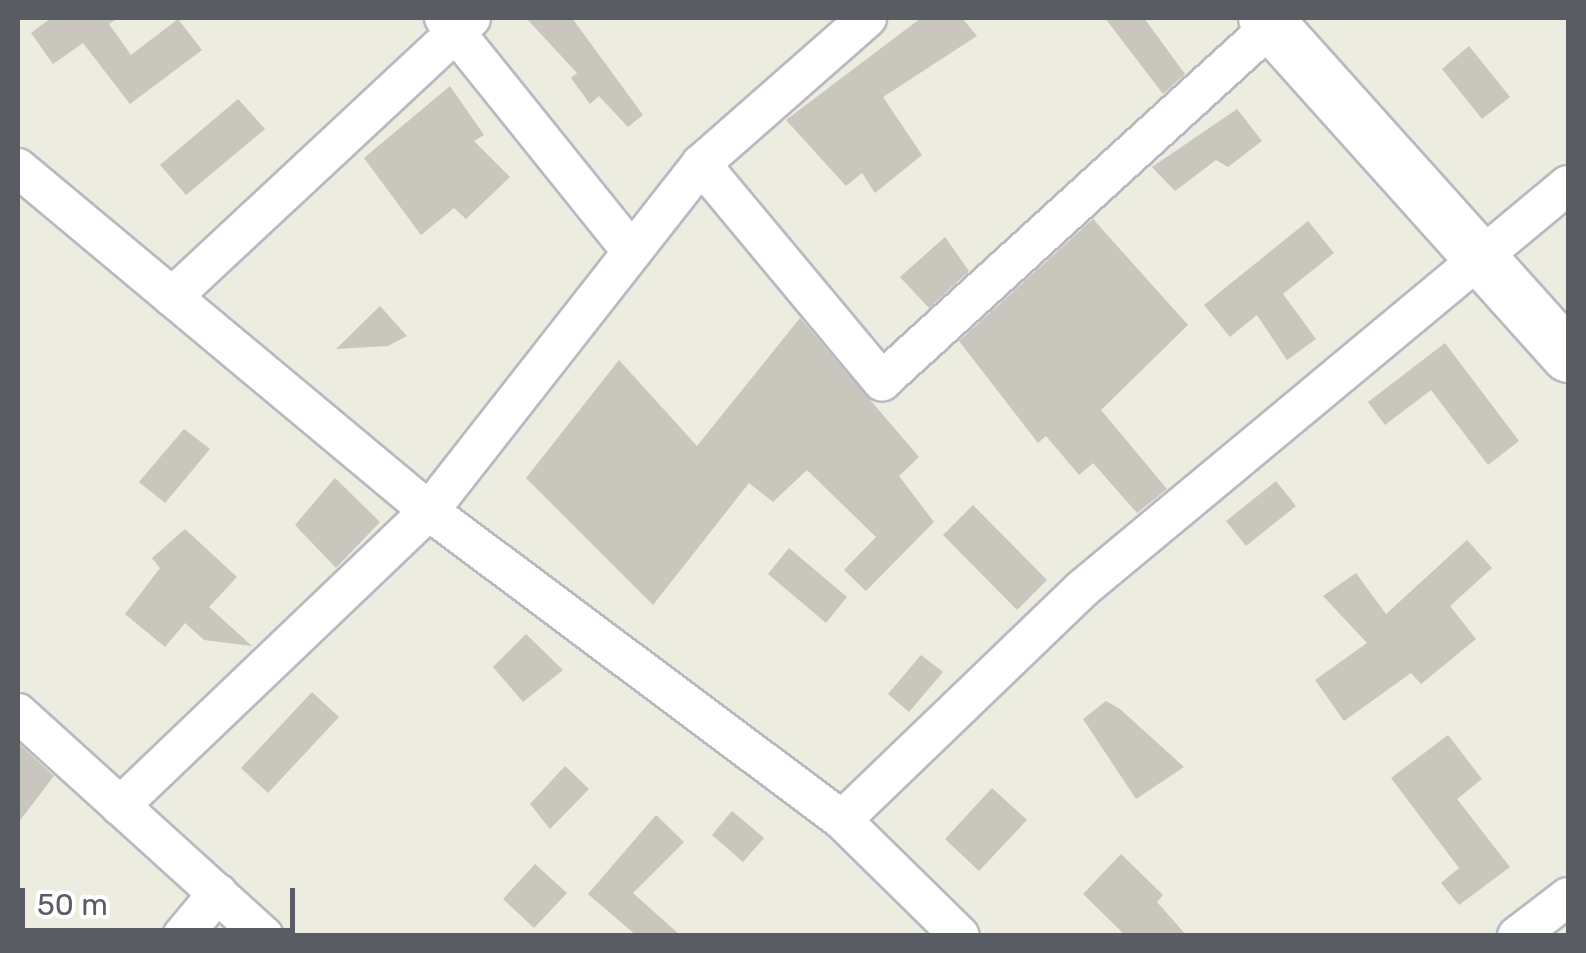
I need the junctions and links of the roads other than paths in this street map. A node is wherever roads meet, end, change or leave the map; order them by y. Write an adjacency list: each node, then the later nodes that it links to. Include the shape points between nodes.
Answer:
1 (867, 18): 4 (street)
2 (1272, 20): 4 (street, via 882,381); 8 (main road)
3 (457, 22): 7 (street); 9 (street)
4 (701, 164): 7 (street)
5 (18, 168): 9 (street)
6 (1568, 185): 8 (street)
7 (632, 252): 11 (street)
8 (1482, 262): 10 (main road); 14 (street, via 1082,590)
9 (172, 296): 11 (street)
10 (1568, 356)
11 (429, 512): 13 (street); 14 (street)
12 (18, 712): 13 (street)
13 (120, 806): 15 (street)
14 (842, 820): 19 (street)
15 (218, 894): 17 (street); 18 (street)
16 (1568, 897): 20 (street)
17 (182, 936)
18 (264, 936)
19 (960, 936)
20 (1517, 936)

